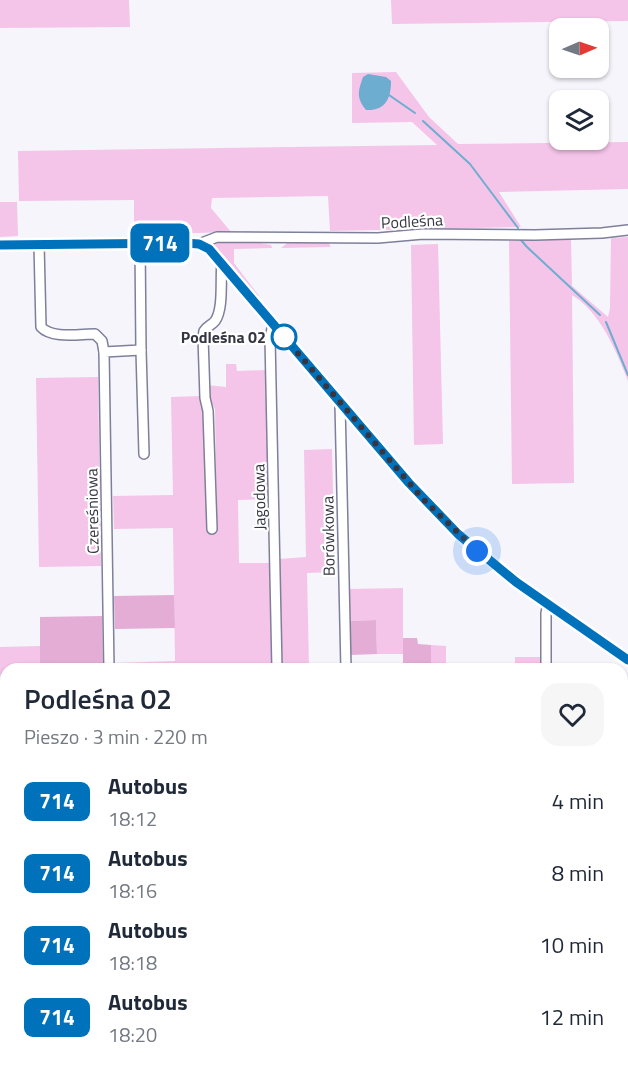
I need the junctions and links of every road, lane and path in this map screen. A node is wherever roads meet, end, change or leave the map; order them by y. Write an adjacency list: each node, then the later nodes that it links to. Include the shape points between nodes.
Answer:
1 (628, 230): 4 (street, Podleśna, via 378,238 217,237)
2 (140, 243): 3 (street, Podleśna); 4 (street, Podleśna); 8 (street)
3 (39, 244): 5 (street, Podleśna); 9 (street, via 41,327 53,334 95,334 102,341)
4 (199, 244): 6 (street)
5 (0, 245)
6 (222, 263): 7 (street); 12 (street, via 219,311 203,338)
7 (273, 324): 10 (street); 16 (street, Jagodowa, via 270,338)
8 (141, 350): 9 (street); 11 (street)
9 (104, 352): 15 (street, Czereśniowa)
10 (340, 403): 13 (street, via 458,534); 17 (street, Borówkowa)
11 (144, 454)
12 (212, 529)
13 (548, 604): 14 (street); 18 (street)
14 (628, 660)
15 (109, 663)
16 (277, 663)
17 (346, 663)
18 (546, 663)

